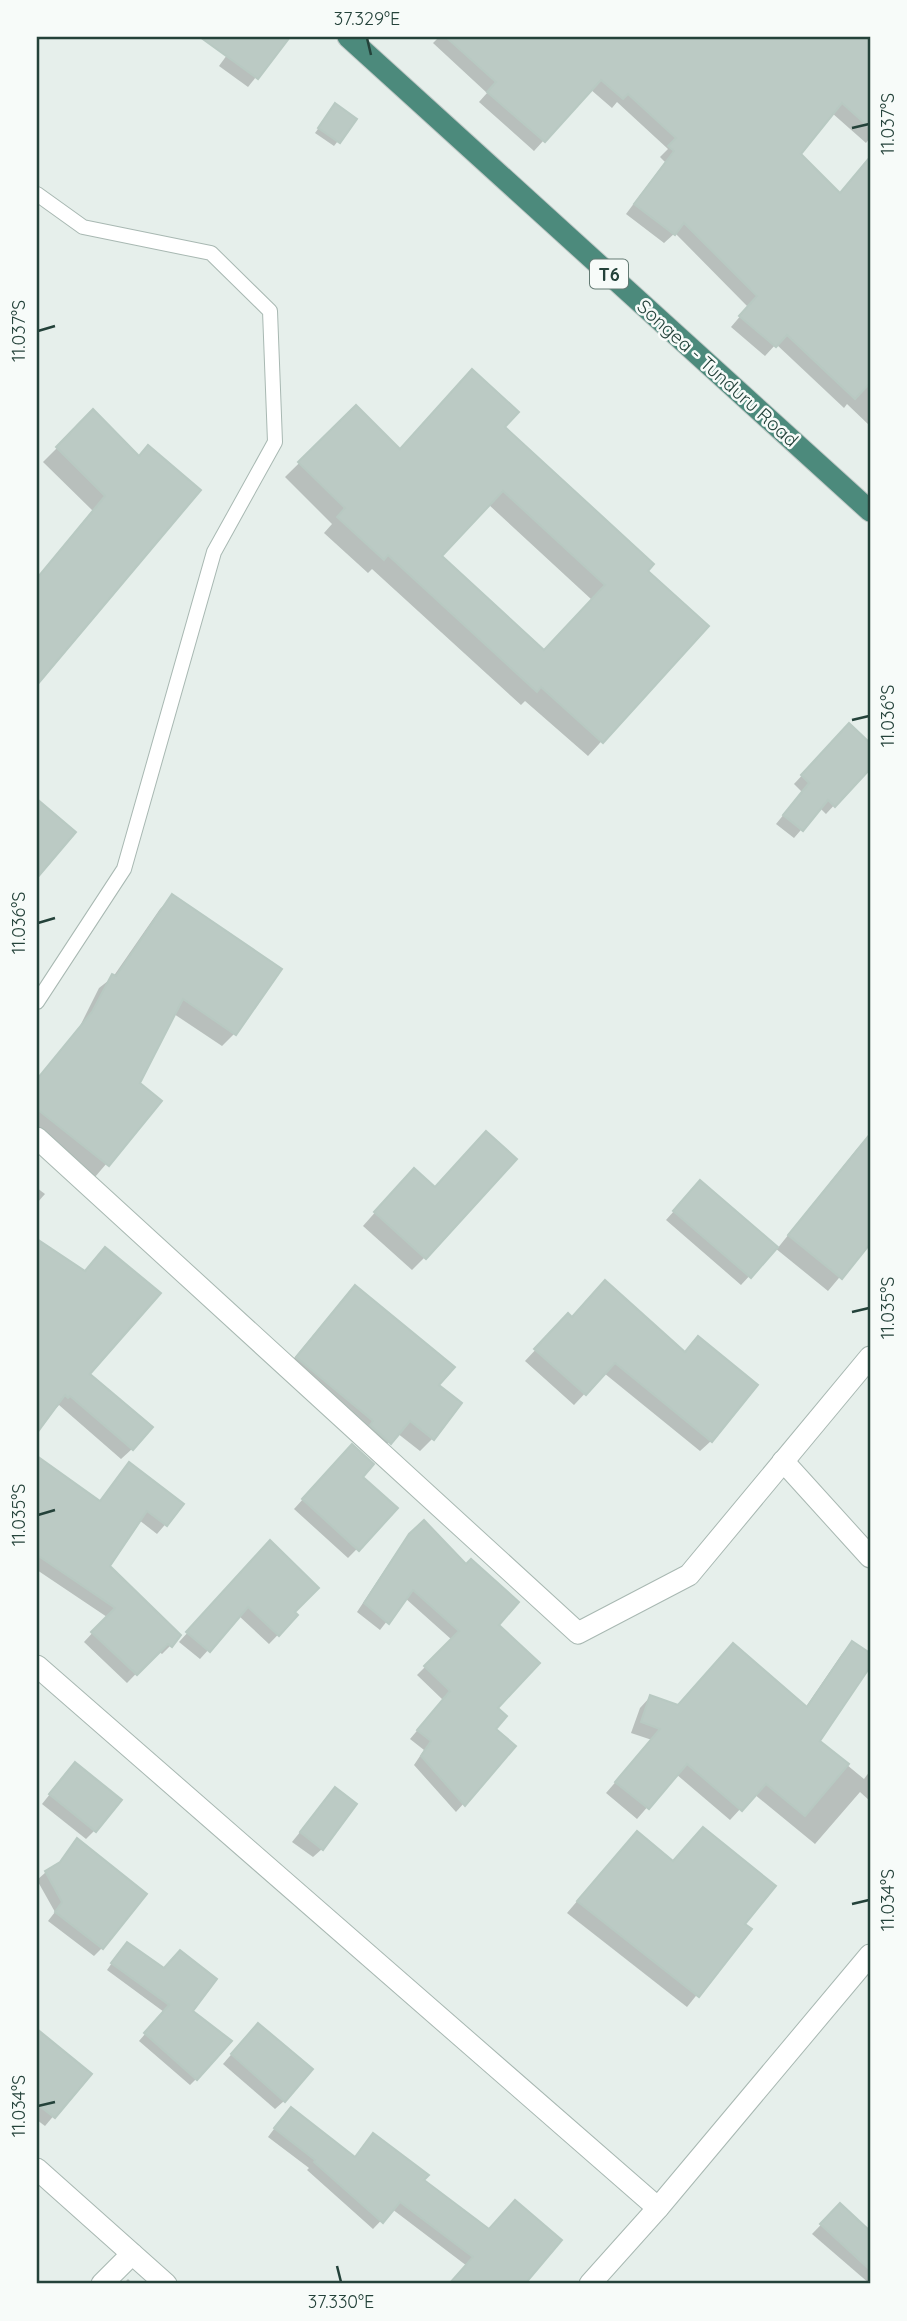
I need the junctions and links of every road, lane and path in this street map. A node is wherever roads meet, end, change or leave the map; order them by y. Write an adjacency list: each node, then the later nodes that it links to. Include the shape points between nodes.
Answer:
1 (348, 37): 3 (highway, Songea - Tunduru Road / T6)
2 (37, 194): 4 (lane, via 83,227 211,253 270,311 275,442 214,552 124,869)
3 (870, 511)
4 (37, 1002)
5 (37, 1138): 7 (street, via 578,1633 689,1575)
6 (870, 1357): 7 (street)
7 (783, 1461): 8 (street)
8 (870, 1557)
9 (37, 1666): 12 (street)
10 (870, 1955): 12 (street)
11 (37, 2169): 13 (street)
12 (658, 2208): 16 (street)
13 (132, 2254): 14 (street); 15 (street)
14 (102, 2284)
15 (166, 2284)
16 (590, 2284)

